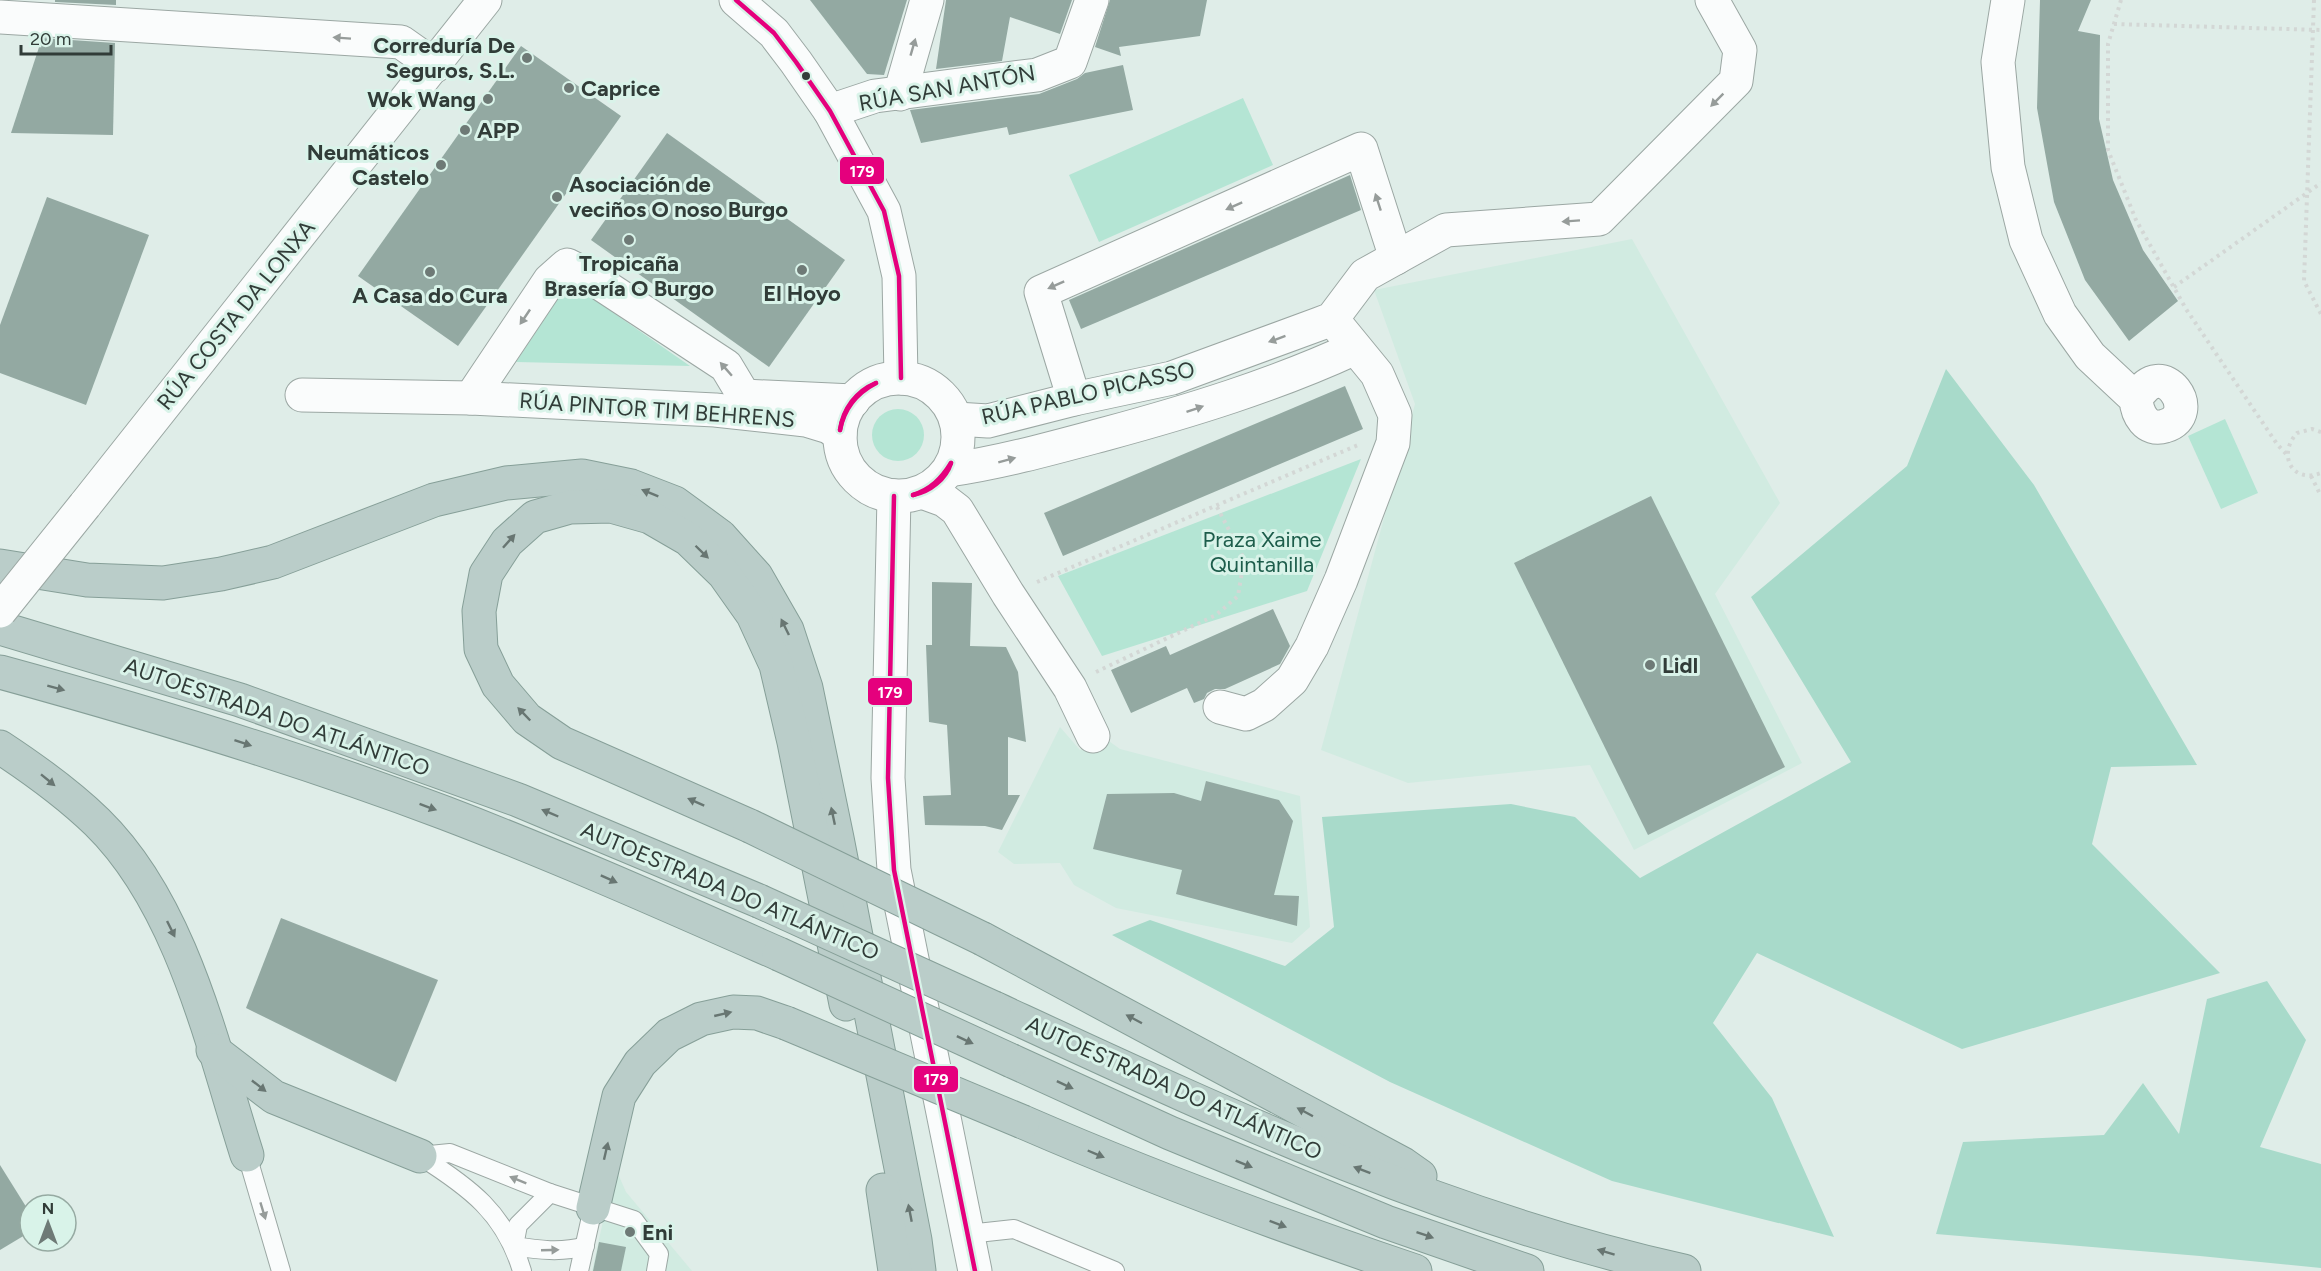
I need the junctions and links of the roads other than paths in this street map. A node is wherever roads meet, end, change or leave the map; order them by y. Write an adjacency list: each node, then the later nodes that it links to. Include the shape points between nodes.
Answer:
1 (498, 0): 7 (street, RÚA COSTA DA LONXA)
2 (927, 0): 10 (street, one-way to 2)
3 (1092, 0): 10 (street, RÚA SAN ANTÓN, via 1070,62 1037,75)
4 (1712, 0): 12 (street, one-way to 12, via 1740,50 1736,81 1599,219 1446,230)
5 (2008, 0): 19 (street, via 1998,62 2008,167 2026,240 2060,314 2090,356)
6 (739, 1): 11 (street, via 774,33)
7 (478, 9): 9 (street, RÚA COSTA DA LONXA)
8 (10, 11): 9 (street, one-way to 8, via 401,42)
9 (435, 66): 27 (street, RÚA COSTA DA LONXA, bridge)
10 (900, 94): 11 (street, RÚA SAN ANTÓN, via 875,96)
11 (830, 111): 15 (street, via 885,211 899,276)
12 (1396, 258): 13 (street, via 1365,275); 18 (street, one-way to 18, via 1361,149 1041,292)
13 (1332, 319): 14 (street); 18 (street, RÚA PABLO PICASSO, one-way to 18, via 1172,378)
14 (1355, 348): 23 (street, RÚA PABLO PICASSO, one-way to 14, via 998,463 1185,412 1306,371); 30 (street, via 1377,374 1395,415 1393,443 1341,580 1292,680 1264,705 1246,714)
15 (901, 378): 20 (street, via 879,381); 21 (street, via 917,380 934,389 948,402)
16 (302, 395): 17 (street, RÚA PINTOR TIM BEHRENS)
17 (471, 398): 20 (street, RÚA PINTOR TIM BEHRENS, one-way to 17, via 744,396 726,366 590,276 567,265 550,280); 22 (street, RÚA PINTOR TIM BEHRENS, via 716,410 806,420)
18 (1074, 399): 21 (street, RÚA PABLO PICASSO, via 988,421)
19 (2136, 399)
20 (853, 401): 22 (street, via 841,422)
21 (956, 419): 23 (street, via 956,457)
22 (840, 435): 24 (street, via 843,458 866,487 882,495)
23 (962, 468): 24 (street, via 934,486); 25 (street)
24 (908, 494): 25 (street, via 944,500); 39 (street, via 888,778 894,870)
25 (957, 510): 31 (street, via 1070,688)
26 (0, 566): 47 (highway, one-way to 26, via 806,688 787,630 756,576 720,536 675,503 631,486 582,476 506,483 434,500 273,562 163,583 87,580)
27 (0, 611)
28 (0, 628): 38 (highway, AUTOESTRADA DO ATLÁNTICO, one-way to 28, bridge, via 1178,1093 759,901 518,800 240,700)
29 (0, 672): 51 (highway, AUTOESTRADA DO ATLÁNTICO, one-way to 51, bridge, via 292,758 587,869 1170,1133 1375,1217)
30 (1220, 707)
31 (1093, 736)
32 (0, 747): 33 (highway, one-way to 33, via 46,777 98,823 131,863 171,928)
33 (213, 1050): 34 (highway); 35 (highway, one-way to 35, via 274,1097)
34 (247, 1155): 42 (lane, one-way to 42)
35 (420, 1156): 36 (lane, one-way to 35, via 450,1153); 40 (lane, via 483,1201)
36 (550, 1193): 37 (lane); 40 (lane, via 518,1225)
37 (593, 1208): 41 (lane); 45 (lane, via 634,1220 659,1254); 50 (highway, one-way to 50, bridge, via 619,1096 639,1063 669,1035 701,1019 733,1012 757,1013 1104,1157)
38 (1462, 1208): 46 (highway, one-way to 46, bridge, via 1403,1164 983,939 750,826 562,743 527,719 498,685 481,649 479,611 486,574 507,542 535,517 570,507 611,506 650,517 688,539 724,574 753,615 776,665 794,742 887,1211); 52 (highway, AUTOESTRADA DO ATLÁNTICO, one-way to 38, via 1627,1259)
39 (968, 1234): 48 (street); 49 (lane, via 1014,1229)
40 (514, 1246): 41 (lane, one-way to 41, via 542,1251); 43 (lane)
41 (585, 1246): 44 (lane)
42 (281, 1271)
43 (522, 1271)
44 (579, 1271)
45 (656, 1271)
46 (895, 1271)
47 (918, 1271)
48 (975, 1271)
49 (1115, 1271)
50 (1415, 1271)
51 (1527, 1271)
52 (1684, 1271)

